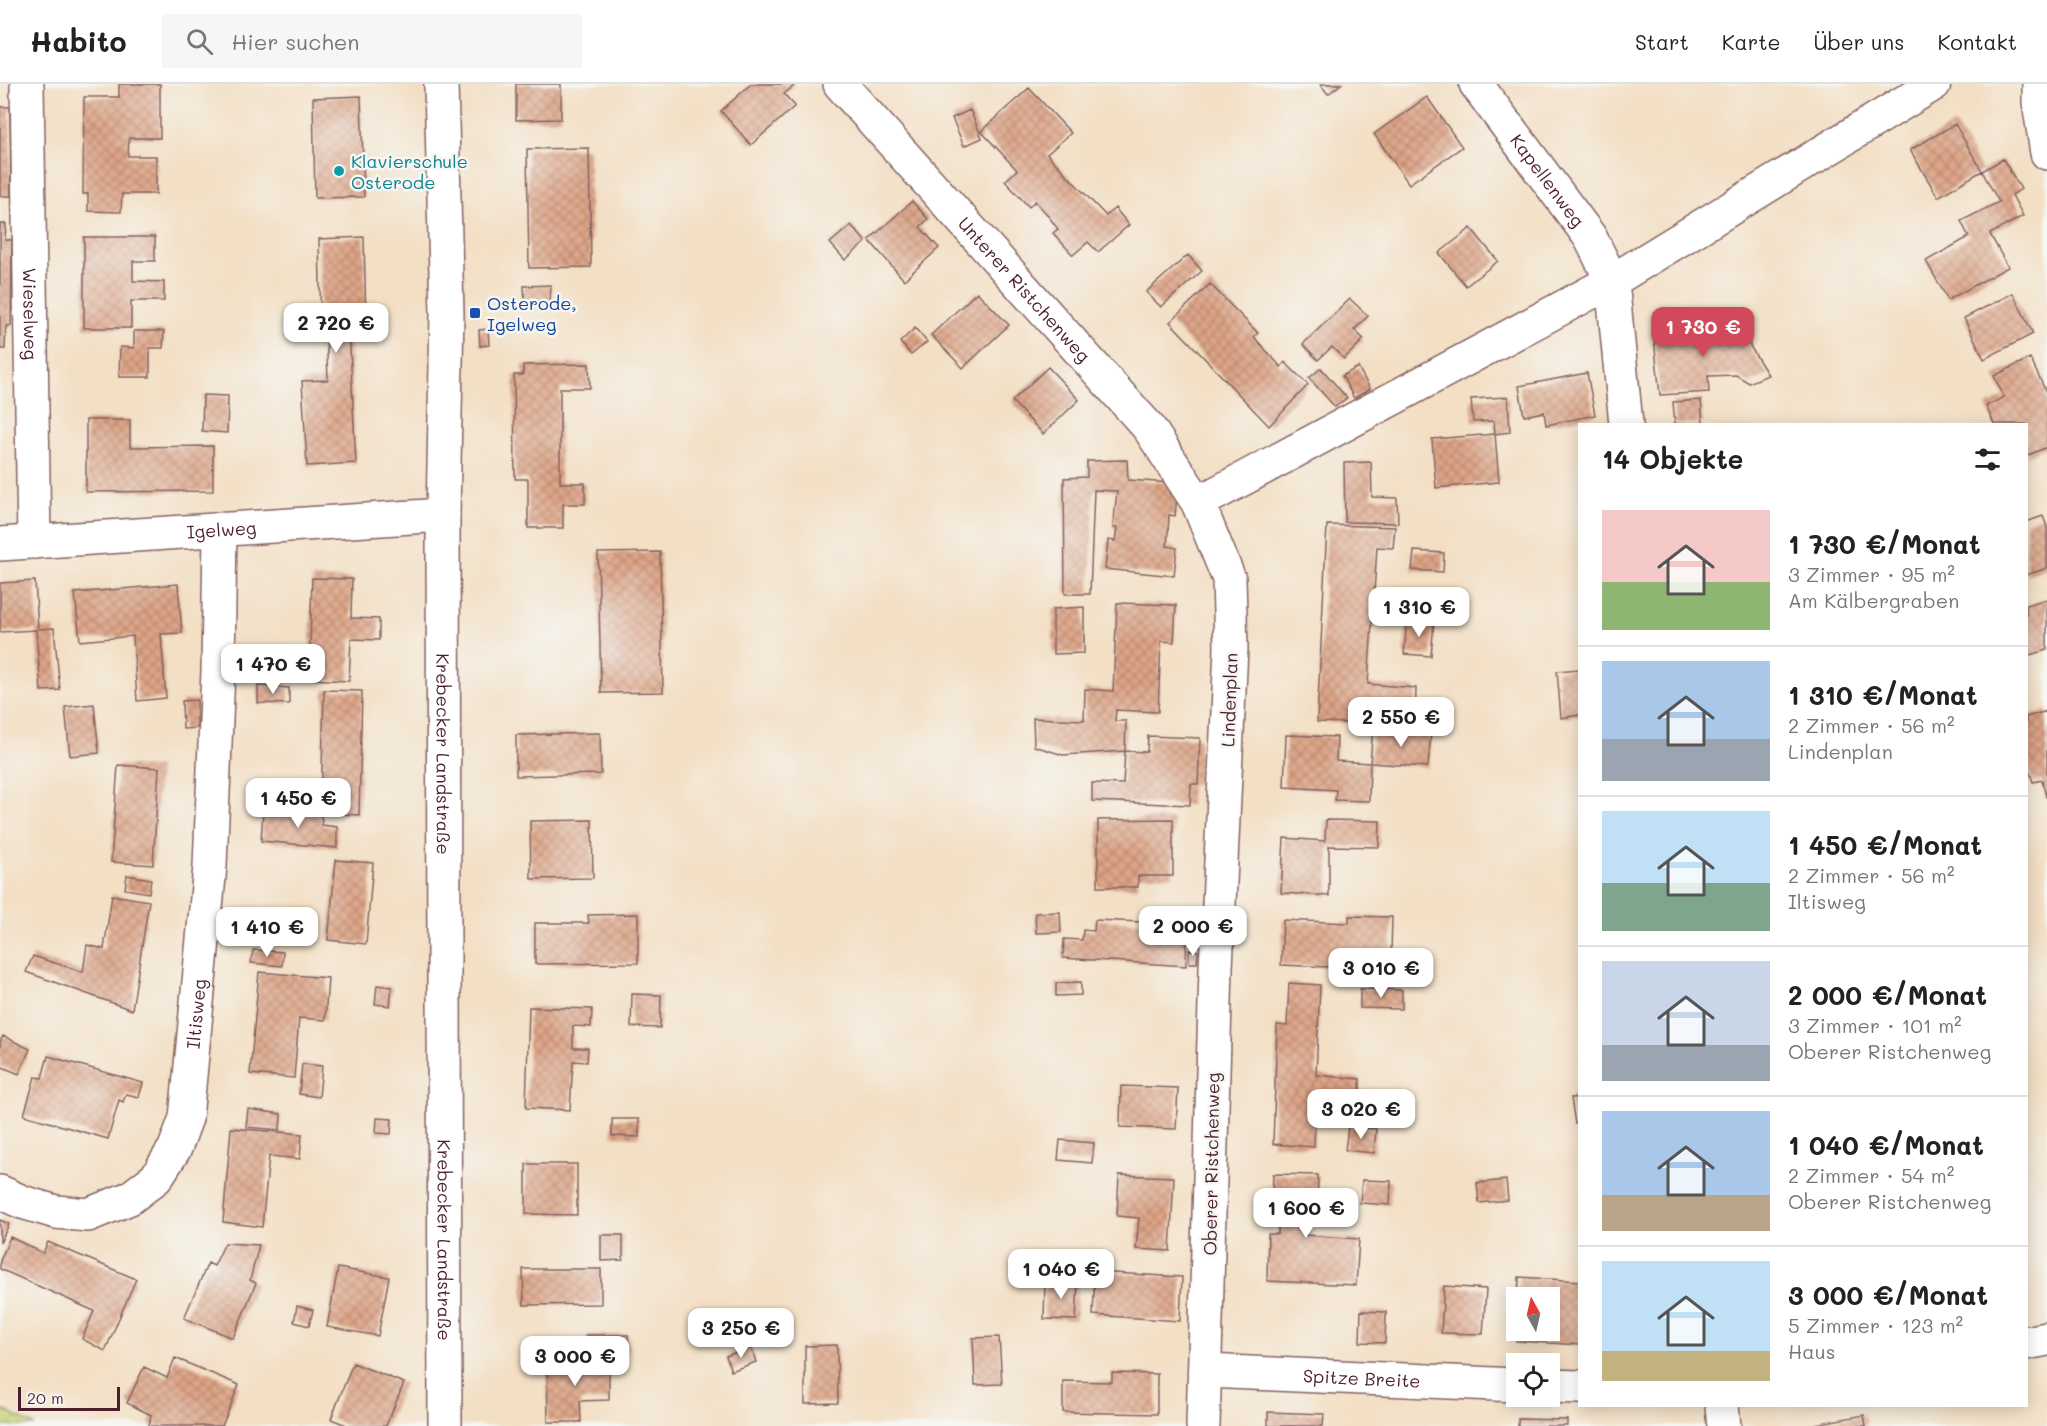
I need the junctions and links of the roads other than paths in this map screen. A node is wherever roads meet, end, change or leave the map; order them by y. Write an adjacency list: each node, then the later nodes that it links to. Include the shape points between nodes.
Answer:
1 (27, 84): 13 (street, Wieselweg)
2 (441, 84): 11 (street, Krebecker Landstraße, via 447,313)
3 (840, 84): 10 (street, Unterer Ristchenweg, via 1149,428)
4 (1476, 84): 8 (street, Kapellenweg, via 1590,237)
5 (1934, 84): 8 (street)
6 (2042, 100): 7 (street)
7 (2047, 153)
8 (1612, 281): 9 (street); 10 (street)
9 (1626, 423)
10 (1198, 503): 15 (street, Lindenplan, via 1230,579 1231,648)
11 (443, 515): 12 (street, Igelweg); 24 (street, Krebecker Landstraße)
12 (220, 530): 13 (street, Igelweg); 16 (street, Iltisweg, via 210,866 186,1118 175,1148 156,1178 130,1198 88,1215 56,1212)
13 (34, 542): 14 (street, Igelweg)
14 (0, 544)
15 (1220, 903): 19 (street, Oberer Ristchenweg)
16 (0, 1191)
17 (2047, 1340): 18 (street)
18 (2028, 1343)
19 (1206, 1371): 20 (street, Spitze Breite); 25 (street, Oberer Ristchenweg)
20 (1506, 1384)
21 (1560, 1386): 22 (street)
22 (1578, 1387)
23 (1722, 1407): 26 (street)
24 (445, 1426)
25 (1203, 1426)
26 (1724, 1426)

